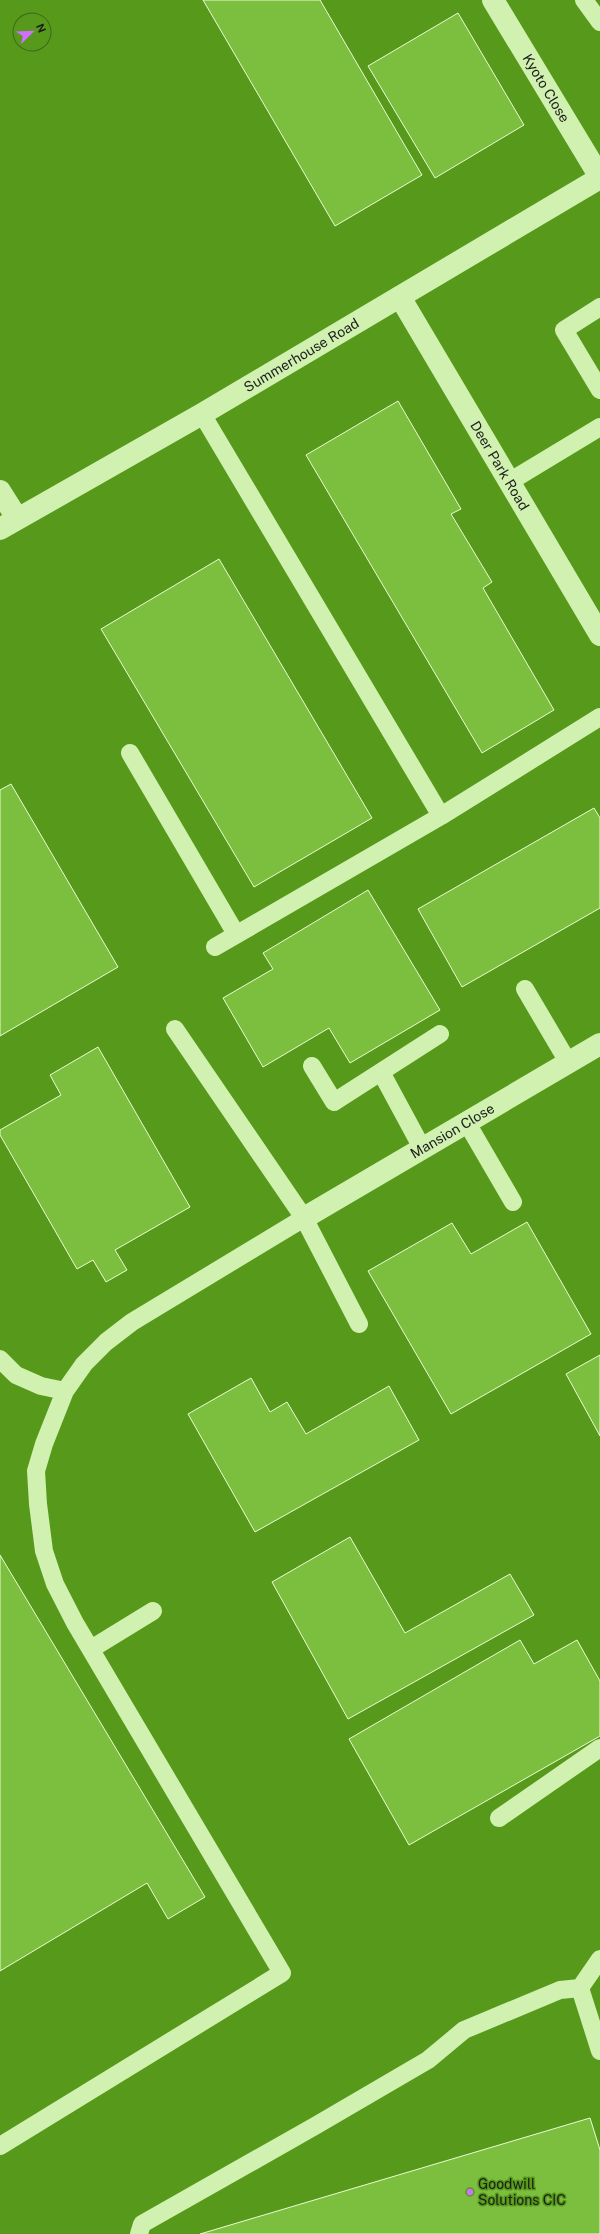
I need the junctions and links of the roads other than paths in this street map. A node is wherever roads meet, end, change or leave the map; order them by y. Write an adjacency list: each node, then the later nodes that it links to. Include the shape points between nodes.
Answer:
1 (493, 0): 4 (street, Kyoto Close)
2 (584, 0): 3 (lane)
3 (600, 22)
4 (600, 177): 5 (street, Summerhouse Road)
5 (400, 298): 8 (street, Summerhouse Road); 10 (street, Deer Park Road)
6 (600, 307): 7 (lane, via 564,330)
7 (600, 390)
8 (202, 414): 12 (street, Summerhouse Road); 16 (lane)
9 (600, 427): 10 (lane)
10 (509, 482): 13 (street, Deer Park Road)
11 (0, 491): 12 (street)
12 (8, 523)
13 (600, 634)
14 (600, 717): 16 (lane)
15 (130, 754): 17 (lane)
16 (441, 816): 17 (lane)
17 (236, 934): 18 (lane)
18 (214, 947)
19 (525, 989): 23 (lane)
20 (175, 1030): 29 (lane)
21 (440, 1034): 25 (lane)
22 (600, 1044): 23 (street, Mansion Close)
23 (568, 1062): 26 (street, Mansion Close)
24 (312, 1066): 25 (lane, via 334,1102)
25 (381, 1072): 27 (lane)
26 (467, 1123): 27 (street, Mansion Close); 28 (lane)
27 (422, 1148): 29 (street, Mansion Close)
28 (513, 1202)
29 (304, 1218): 30 (lane); 32 (lane, via 132,1322 90,1358)
30 (359, 1324)
31 (0, 1359): 32 (lane, via 16,1375 41,1386)
32 (65, 1391): 34 (lane, via 36,1471 38,1504 44,1552 55,1584)
33 (153, 1611): 34 (lane)
34 (91, 1649): 40 (lane, via 282,1973)
35 (600, 1748): 36 (lane)
36 (499, 1818)
37 (600, 1959): 38 (lane)
38 (580, 1988): 39 (lane); 41 (lane, via 560,1990 464,2030 428,2060 142,2224)
39 (600, 2051)
40 (0, 2146)
41 (139, 2234)

